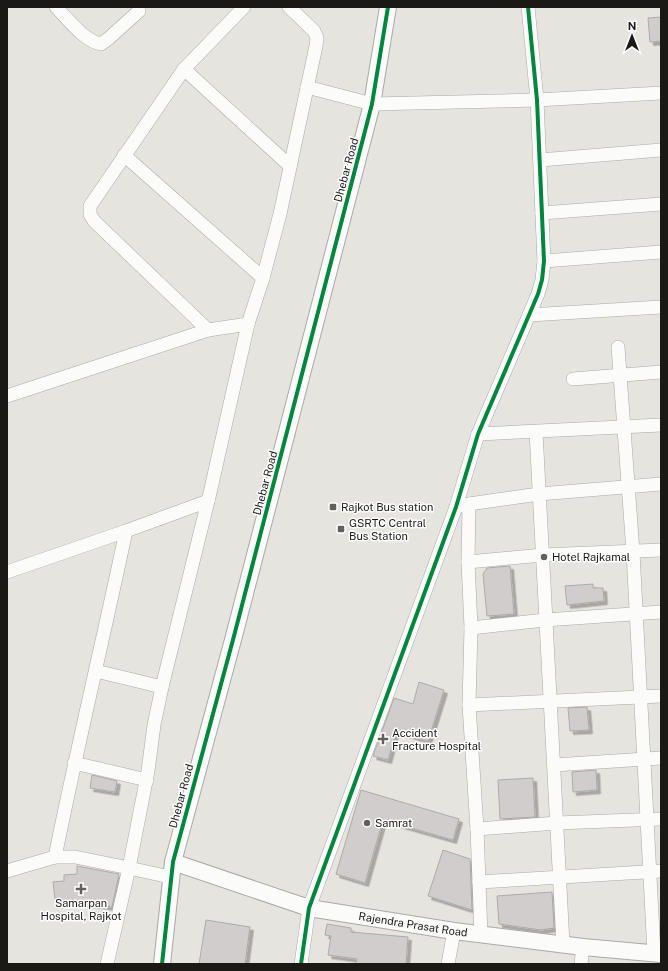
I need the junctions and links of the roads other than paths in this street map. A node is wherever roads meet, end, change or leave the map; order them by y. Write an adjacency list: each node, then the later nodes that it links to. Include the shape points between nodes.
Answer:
1 (56, 7): 6 (street, via 87,38 101,44)
2 (244, 7): 7 (street)
3 (289, 7): 8 (street, via 314,31 317,38)
4 (388, 7): 11 (street, Dhebar Road)
5 (528, 7): 10 (street)
6 (139, 11)
7 (184, 69): 13 (street); 15 (street)
8 (307, 87): 11 (street); 15 (street)
9 (661, 93): 10 (street)
10 (537, 100): 11 (street); 14 (street)
11 (372, 104): 67 (street, Dhebar Road)
12 (661, 150): 14 (street)
13 (124, 154): 20 (street); 24 (street, via 90,206 90,214 94,221)
14 (540, 160): 17 (street)
15 (290, 166): 20 (street)
16 (661, 204): 17 (street)
17 (542, 213): 19 (street)
18 (661, 252): 19 (street)
19 (544, 261): 22 (street, via 542,280)
20 (263, 278): 23 (street)
21 (661, 307): 22 (street)
22 (529, 315): 33 (street)
23 (248, 324): 24 (street); 37 (street)
24 (208, 330): 29 (street)
25 (618, 347): 27 (street)
26 (661, 372): 27 (street)
27 (619, 375): 28 (street); 31 (street)
28 (574, 378)
29 (7, 396)
30 (661, 425): 31 (street)
31 (623, 427): 32 (street); 35 (street)
32 (536, 432): 33 (street); 36 (street)
33 (478, 434): 39 (street)
34 (661, 484): 35 (street)
35 (629, 488): 36 (street); 42 (street)
36 (539, 494): 38 (street); 43 (street)
37 (208, 500): 40 (street); 51 (street)
38 (469, 504): 39 (street); 44 (street)
39 (456, 507): 72 (street)
40 (126, 531): 45 (street); 50 (street)
41 (661, 550): 42 (street)
42 (634, 552): 43 (street); 47 (street)
43 (543, 556): 44 (street); 48 (street)
44 (468, 562): 49 (street)
45 (7, 572)
46 (661, 612): 47 (street)
47 (637, 614): 48 (street); 53 (street)
48 (545, 620): 49 (street); 54 (street)
49 (471, 628): 55 (street)
50 (96, 671): 51 (street); 58 (street)
51 (162, 687): 60 (street)
52 (661, 696): 53 (street)
53 (641, 697): 54 (street); 57 (street)
54 (550, 701): 55 (street); 59 (street)
55 (469, 705): 64 (street)
56 (661, 758): 57 (street)
57 (644, 760): 59 (street); 62 (street)
58 (74, 762): 60 (street); 65 (street)
59 (554, 765): 63 (street)
60 (147, 780): 66 (street)
61 (661, 818): 62 (street)
62 (647, 820): 63 (street); 69 (street)
63 (557, 823): 64 (street); 70 (street)
64 (477, 829): 71 (street)
65 (55, 857): 66 (street, via 75,857); 68 (street)
66 (129, 868): 67 (street); 78 (street)
67 (172, 870): 72 (street, Rajendra Prasat Road); 79 (street, Dhebar Road)
68 (7, 871)
69 (655, 872): 70 (street); 77 (street)
70 (560, 877): 71 (street); 75 (street)
71 (479, 882): 74 (street)
72 (309, 908): 73 (street, Rajendra Prasat Road); 80 (street)
73 (454, 931): 74 (street, Rajendra Prasat Road); 81 (street)
74 (481, 935): 75 (street, Rajendra Prasat Road)
75 (563, 944): 76 (street, Rajendra Prasat Road)
76 (583, 947): 77 (street, Rajendra Prasat Road); 82 (street)
77 (657, 954)
78 (107, 964)
79 (162, 964)
80 (302, 964)
81 (448, 964)
82 (581, 964)

